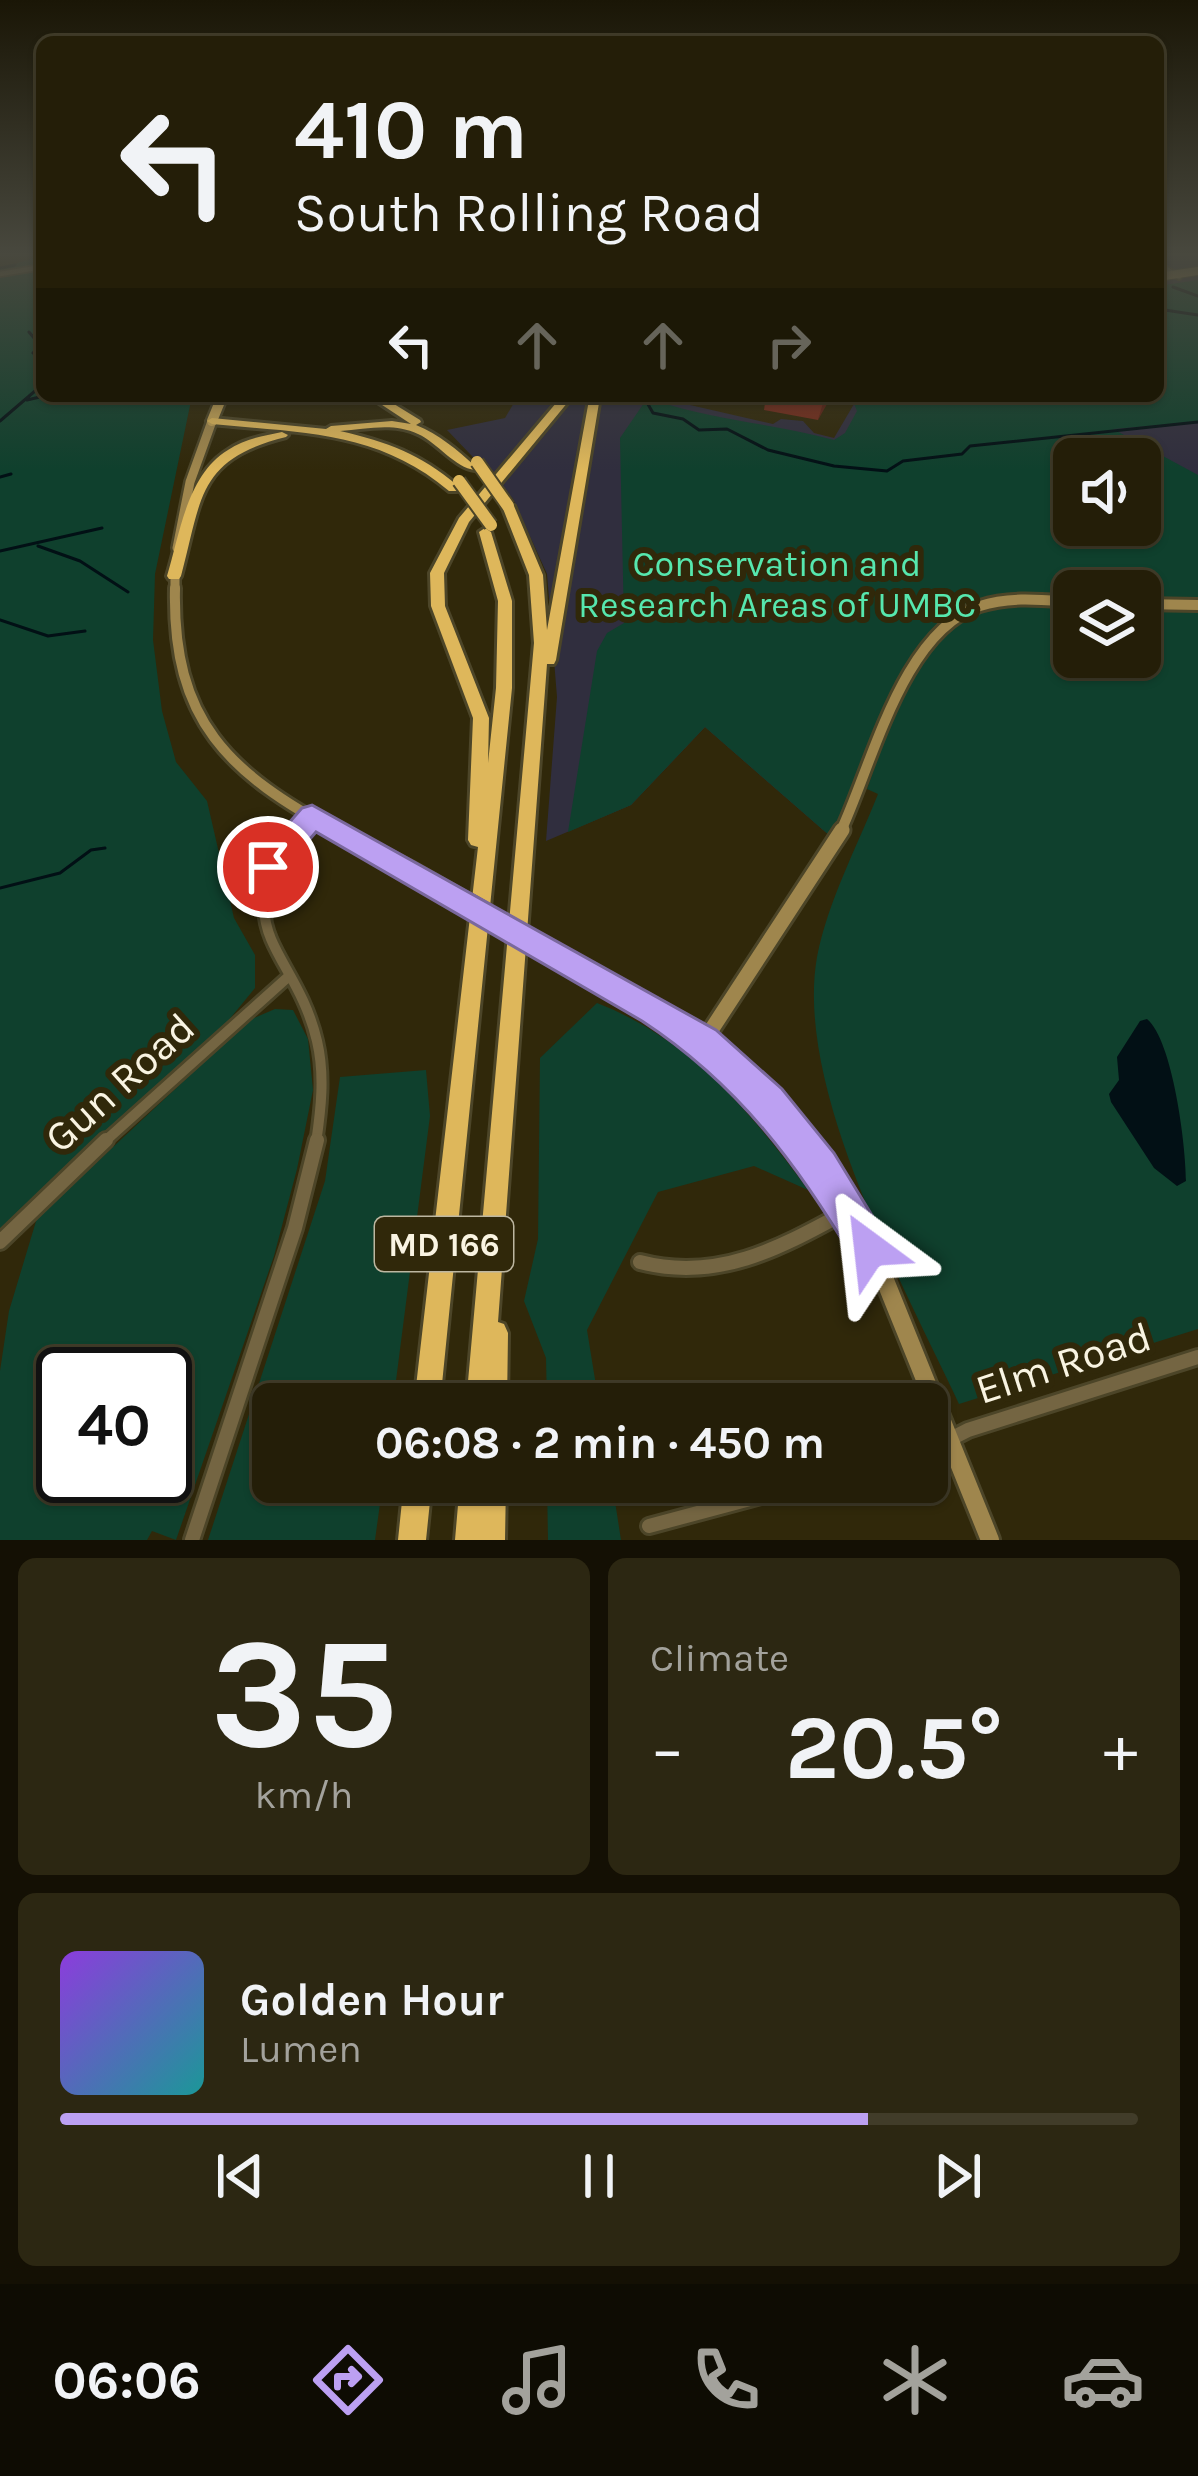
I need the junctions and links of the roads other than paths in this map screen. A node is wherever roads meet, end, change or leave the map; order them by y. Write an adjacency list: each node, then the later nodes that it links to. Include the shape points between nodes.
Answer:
1 (220, 402): 6 (main road)
2 (383, 402): 8 (highway)
3 (398, 402): 8 (highway)
4 (563, 402): 18 (highway, via 463,520 437,573 438,606 481,718)
5 (594, 402): 15 (highway)
6 (212, 421): 7 (highway, MD 166); 10 (main road, via 186,495)
7 (339, 436): 9 (highway, MD 166, via 406,454); 10 (highway, via 275,436 216,460 196,497)
8 (474, 465): 9 (highway, via 406,423 330,429 413,449); 15 (highway, MD 166, bridge, via 508,506 532,556 540,597)
9 (456, 484): 18 (highway, MD 166, bridge, via 488,529 505,602 505,688)
10 (174, 577): 14 (main road, via 181,690 192,715 235,766)
11 (1053, 603): 17 (main road, via 982,605 935,640 892,706 826,857)
12 (1161, 604): 13 (main road)
13 (1198, 605)
14 (312, 816): 16 (street, via 278,853 262,891 263,920); 17 (main road, bridge)
15 (525, 840): 19 (highway, MD 166)
16 (288, 977): 21 (street, Gun Road); 33 (street, via 319,1051 315,1141 294,1230)
17 (704, 1041): 20 (main road, via 800,1138)
18 (461, 1084): 24 (highway, MD 166)
19 (500, 1129): 25 (highway, MD 166); 26 (highway)
20 (849, 1211): 22 (street, via 742,1262 686,1273); 27 (main road)
21 (0, 1242)
22 (640, 1262)
23 (1198, 1357): 27 (street, Elm Road)
24 (429, 1383)
25 (481, 1383)
26 (494, 1383)
27 (950, 1439): 37 (main road)
28 (416, 1503): 34 (highway)
29 (472, 1503): 35 (highway)
30 (491, 1503): 36 (highway)
31 (735, 1503): 32 (street)
32 (649, 1526)
33 (192, 1540)
34 (412, 1540)
35 (469, 1540)
36 (490, 1540)
37 (990, 1540)

